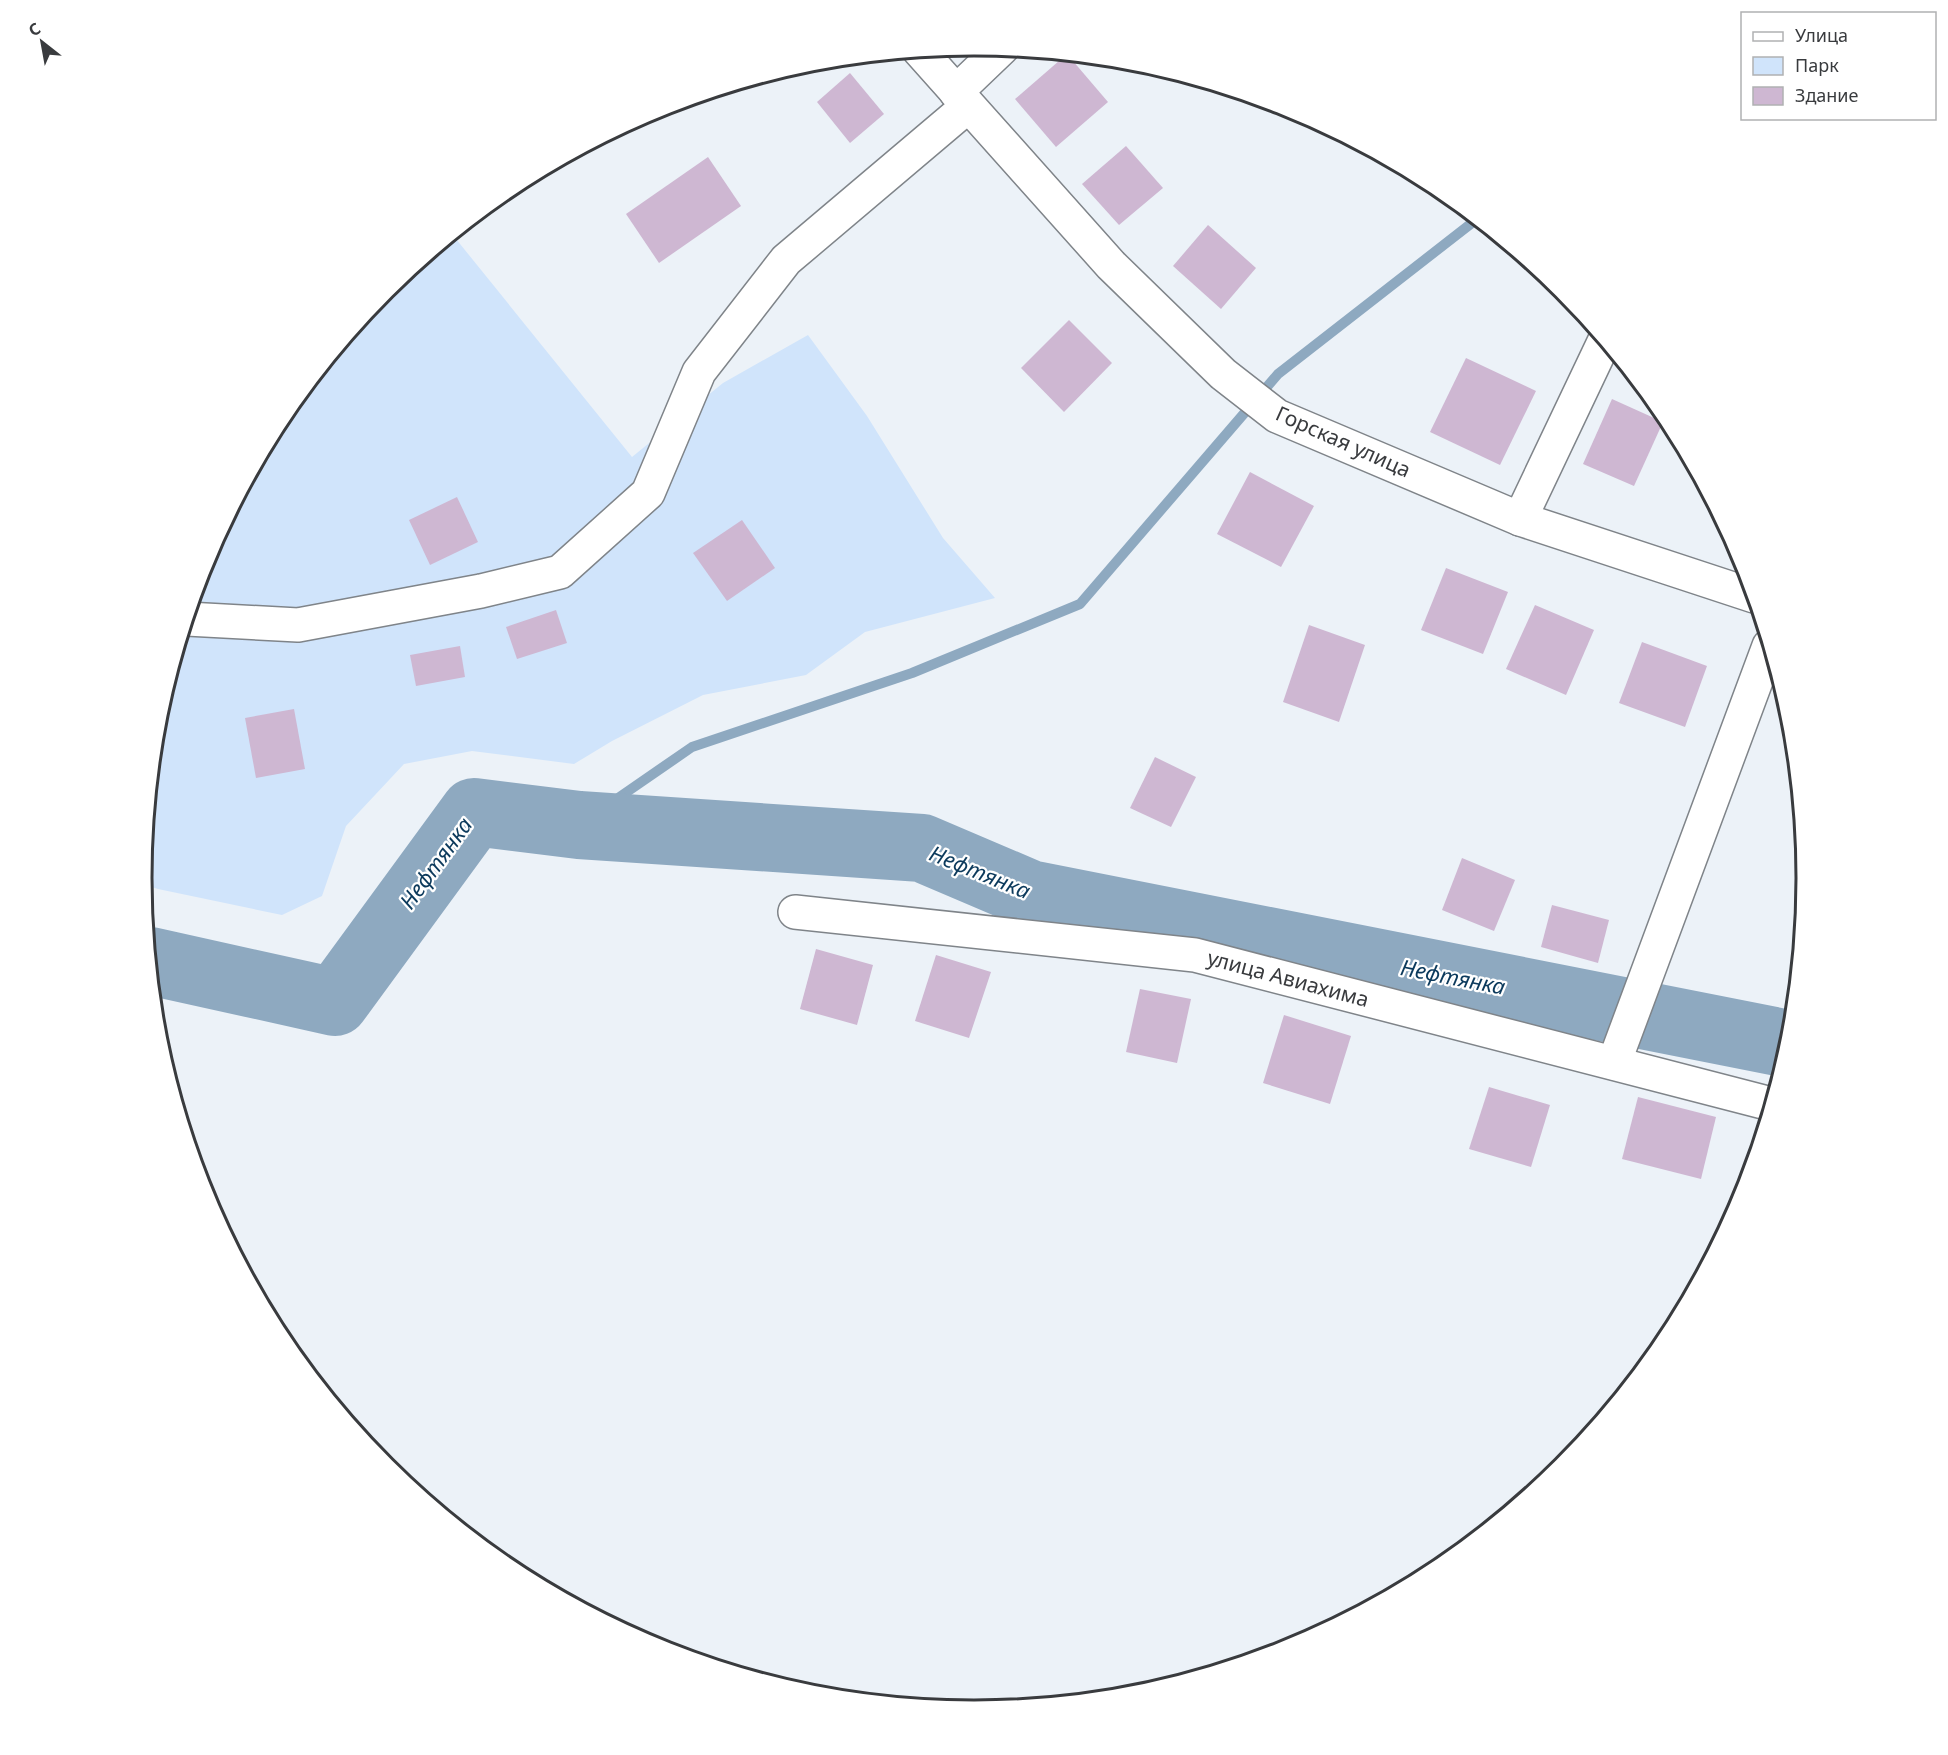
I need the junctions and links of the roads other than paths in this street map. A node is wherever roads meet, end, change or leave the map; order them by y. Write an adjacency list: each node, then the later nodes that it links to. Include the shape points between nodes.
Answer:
1 (995, 56): 3 (street)
2 (925, 57): 3 (street, Горская улица)
3 (962, 99): 5 (street, Горская улица, via 1111,266 1223,374 1277,416); 7 (street, via 786,260 699,372 648,493 560,572 298,625)
4 (1601, 347): 5 (street)
5 (1520, 519): 6 (street, Горская улица)
6 (1744, 593)
7 (194, 619)
8 (1765, 656): 10 (street)
9 (795, 912): 10 (street, улица Авиахима, via 1195,954)
10 (1614, 1063): 11 (street, улица Авиахима)
11 (1764, 1102)

